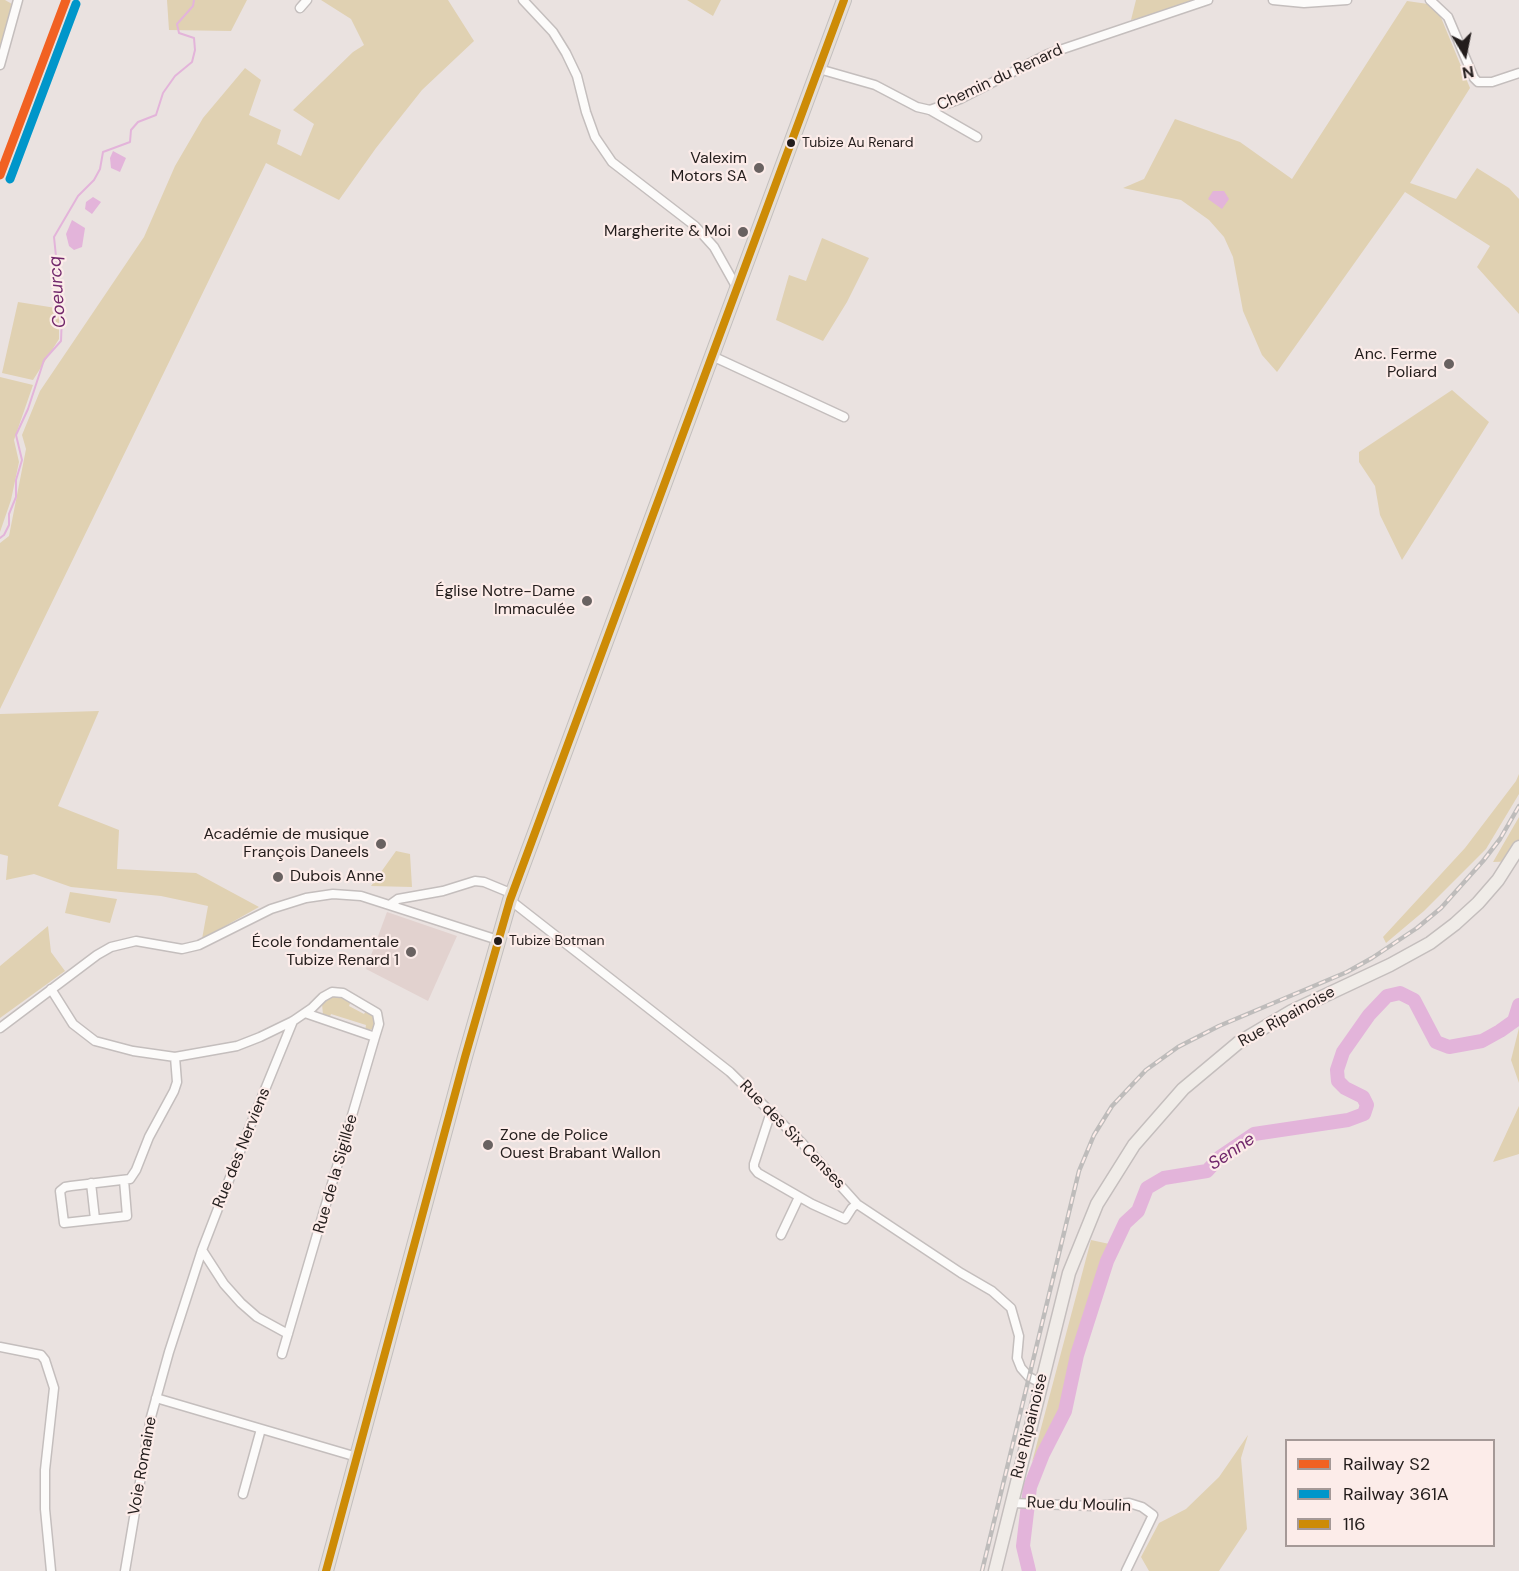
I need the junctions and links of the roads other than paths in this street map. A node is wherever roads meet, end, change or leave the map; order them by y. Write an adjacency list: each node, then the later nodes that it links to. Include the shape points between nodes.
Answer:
1 (18, 0): 10 (street)
2 (307, 0): 9 (street)
3 (523, 0): 15 (street, via 553,32 566,53 595,137 612,162 695,226 714,247)
4 (844, 0): 11 (main road)
5 (1208, 0): 13 (street, Chemin du Renard, via 1048,54)
6 (1273, 0): 7 (street)
7 (1347, 0)
8 (1430, 0): 12 (street, via 1448,17 1478,82 1492,82)
9 (300, 8)
10 (0, 65)
11 (819, 69): 13 (street, via 875,85); 15 (main road)
12 (1519, 73)
13 (930, 110): 14 (street)
14 (977, 137)
15 (737, 288): 16 (main road)
16 (712, 356): 17 (street); 19 (main road)
17 (844, 417)
18 (1519, 847): 39 (street, Rue Ripainoise, via 1478,903 1430,943 1262,1028 1208,1067 1158,1116 1116,1172 1080,1241)
19 (511, 897): 20 (street, Rue des Six Censes, via 475,881); 21 (main road); 28 (street, Rue des Six Censes, via 730,1072)
20 (391, 904): 21 (street); 22 (street, via 333,894 306,898 271,909 199,945 182,949 136,941 111,946)
21 (498, 940): 42 (main road)
22 (51, 989): 25 (street); 27 (street, via 73,1024 95,1041)
23 (304, 1013): 24 (street); 26 (street); 26 (street, Rue de la Sigillée, via 327,994 339,992 377,1013)
24 (293, 1021): 27 (street, via 237,1046); 35 (street, Rue des Nerviens)
25 (0, 1028)
26 (375, 1037): 36 (street, Rue de la Sigillée)
27 (175, 1058): 29 (street, via 174,1092 136,1170 130,1179)
28 (771, 1112): 31 (street, via 754,1168); 32 (street, Rue des Six Censes)
29 (124, 1180): 30 (street); 33 (street, via 127,1216)
30 (91, 1183): 33 (street); 33 (street, via 60,1191 64,1223)
31 (799, 1197): 32 (street, via 845,1219); 34 (street)
32 (857, 1204): 39 (street, Rue des Six Censes, via 992,1291 1011,1308 1019,1336 1017,1358 1029,1377)
33 (95, 1219)
34 (781, 1235)
35 (202, 1250): 36 (street, via 241,1303); 40 (street, Rue des Nerviens)
36 (288, 1334): 38 (street, Rue de la Sigillée)
37 (0, 1347): 45 (street, via 41,1355 54,1388 45,1470)
38 (282, 1354)
39 (1041, 1383): 44 (street, Rue Ripainoise)
40 (156, 1398): 41 (street, Voie Romaine); 46 (street, Voie Romaine)
41 (261, 1429): 42 (street, Voie Romaine); 43 (street)
42 (357, 1456): 47 (main road)
43 (243, 1494)
44 (1016, 1503): 48 (street, Rue Ripainoise); 49 (street, Rue du Moulin, via 1129,1503 1142,1507 1153,1515)
45 (51, 1571)
46 (125, 1571)
47 (326, 1571)
48 (995, 1571)
49 (1126, 1571)

